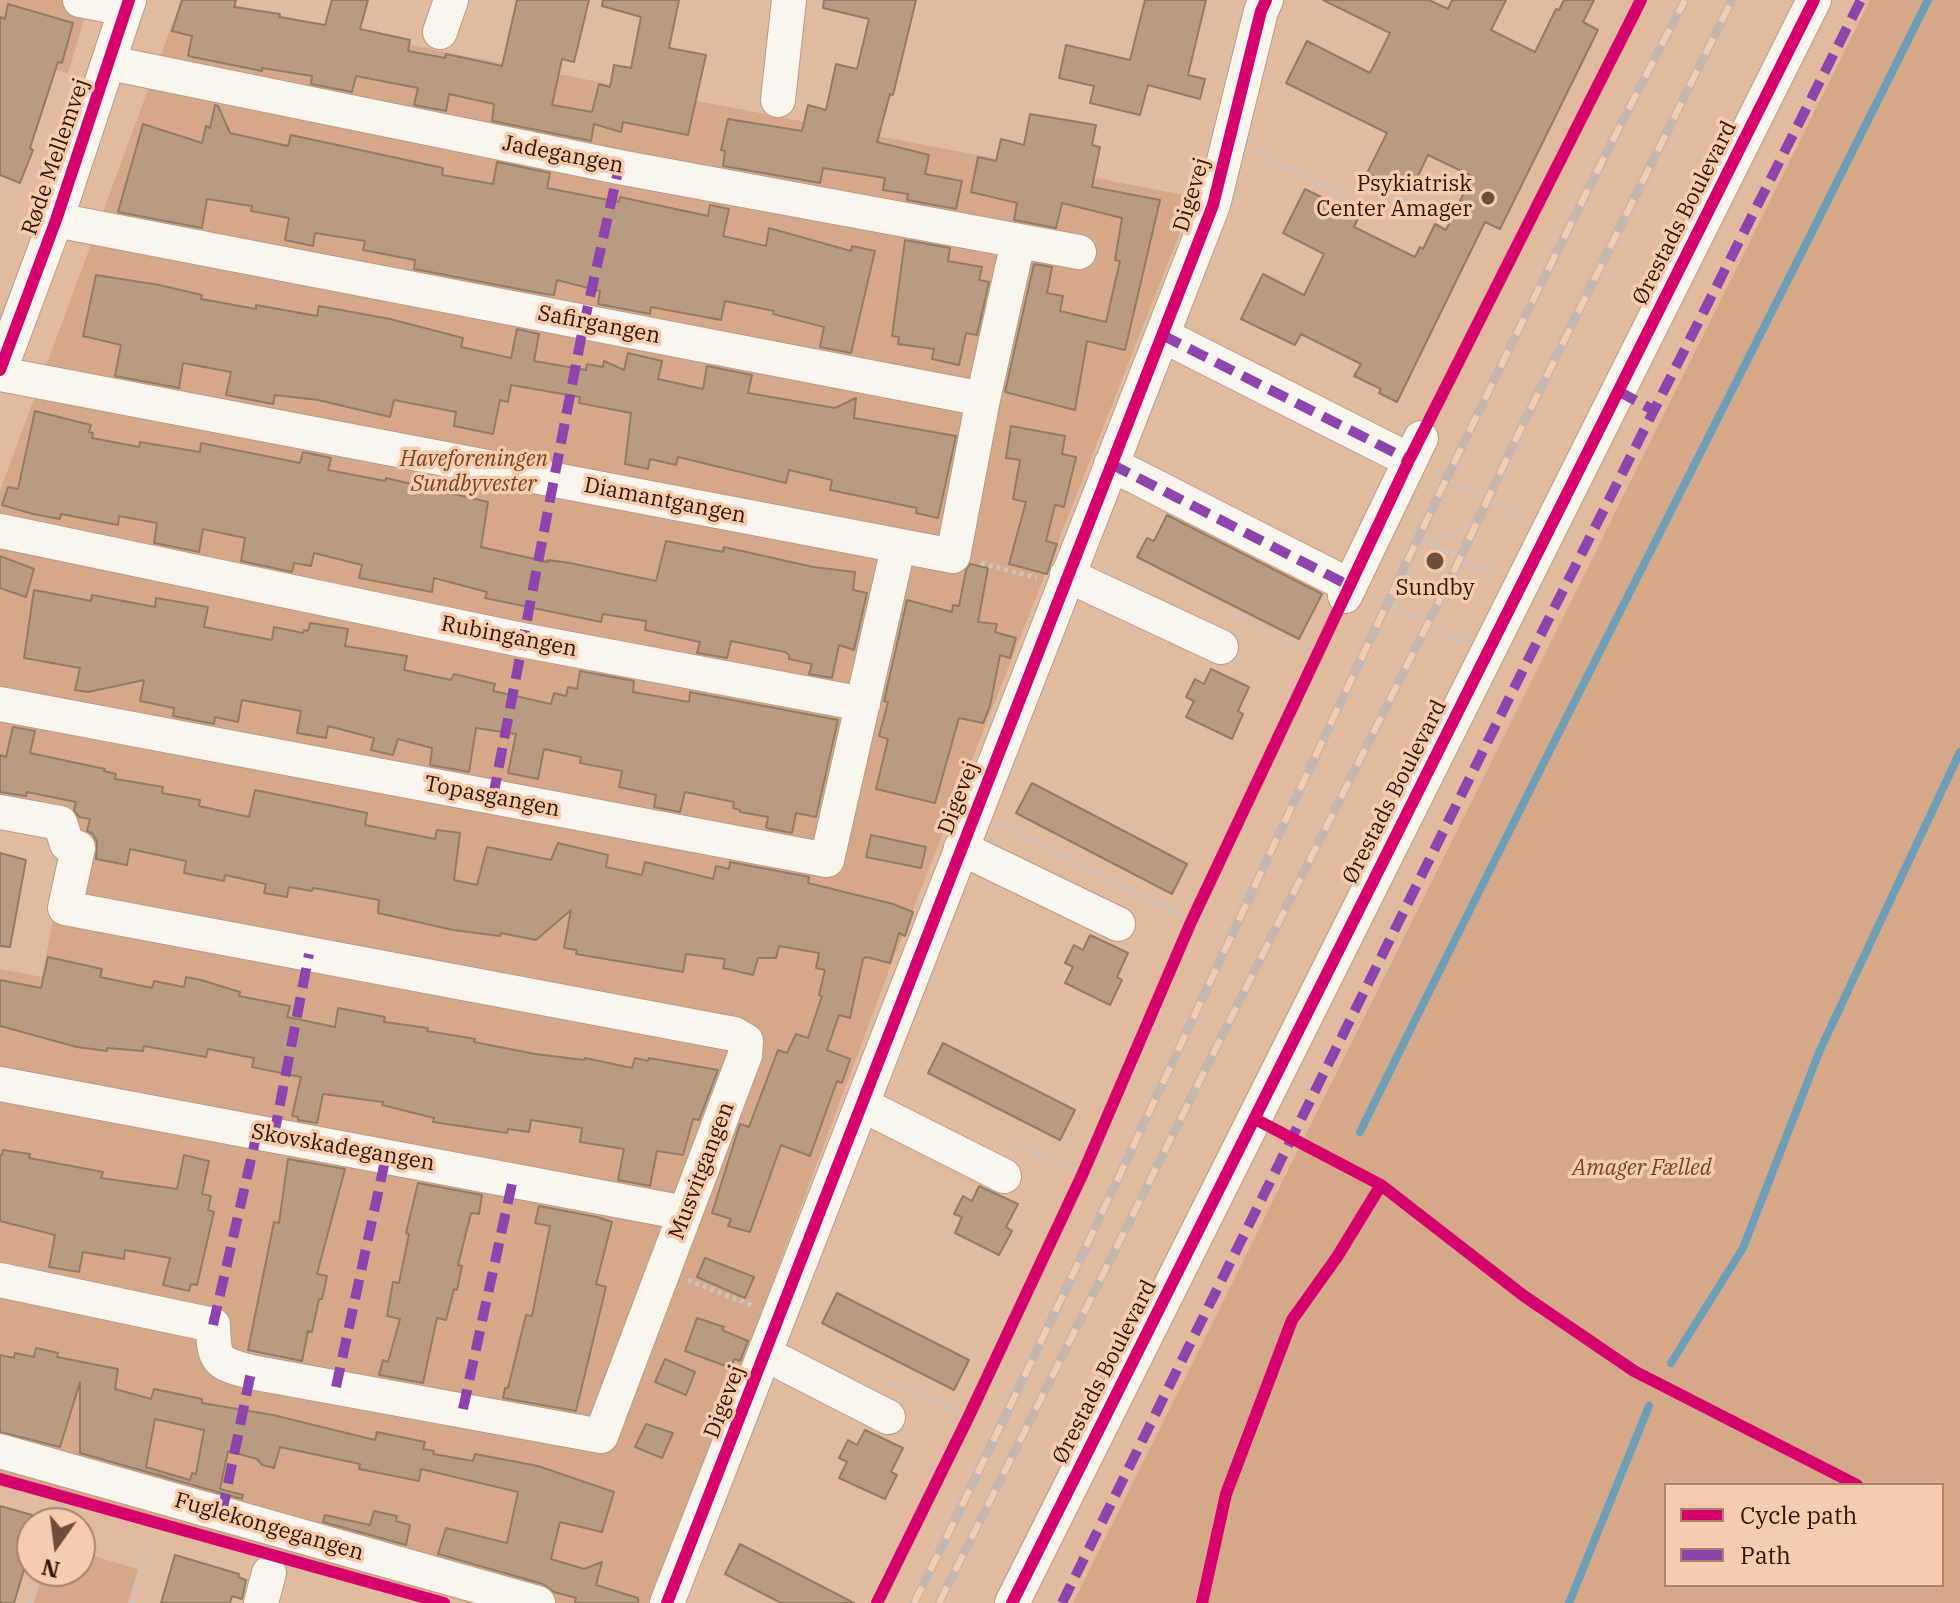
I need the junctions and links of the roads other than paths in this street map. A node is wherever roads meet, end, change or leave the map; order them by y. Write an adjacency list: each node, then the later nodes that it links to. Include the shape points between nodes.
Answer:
1 (80, 0): 6 (street)
2 (451, 0): 7 (street)
3 (789, 0): 9 (street)
4 (1266, 0): 13 (street, Digevej, via 1213,205)
5 (1814, 0): 36 (street, Ørestads Boulevard)
6 (128, 5): 8 (street, Røde Mellemvej)
7 (440, 32)
8 (110, 63): 10 (street, Røde Mellemvej); 11 (street, Jadegangen)
9 (778, 100)
10 (56, 220): 14 (street, Røde Mellemvej); 15 (street, Safirgangen)
11 (1018, 242): 12 (street, Jadegangen); 15 (street)
12 (1079, 252)
13 (1162, 335): 16 (street, Digevej); 16 (street, via 1415,449 1347,591)
14 (0, 372): 18 (street, Diamantgangen)
15 (983, 399): 18 (street, Diamantgangen, via 953,556)
16 (1111, 464): 19 (street, Digevej)
17 (0, 531): 22 (street, Rubingangen, via 522,640)
18 (898, 548): 22 (street)
19 (1065, 580): 20 (street); 24 (street, Digevej)
20 (1221, 647)
21 (0, 704): 22 (street, Topasgangen, via 827,860)
22 (863, 704)
23 (0, 812): 29 (street, Musvitgangen, via 60,823 67,844 78,848 65,908 734,1034 746,1041)
24 (961, 848): 25 (street); 27 (street, Digevej)
25 (1118, 924)
26 (0, 1084): 29 (street, Skovskadegangen)
27 (863, 1105): 28 (street); 31 (street, Digevej)
28 (1004, 1176)
29 (685, 1213): 30 (street, Musvitgangen, via 601,1436 224,1365 214,1353 213,1325)
30 (0, 1280)
31 (765, 1354): 32 (street); 35 (street, Digevej)
32 (882, 1414)
33 (0, 1451): 34 (street, Fuglekongegangen)
34 (538, 1603)
35 (667, 1603)
36 (1012, 1603)

